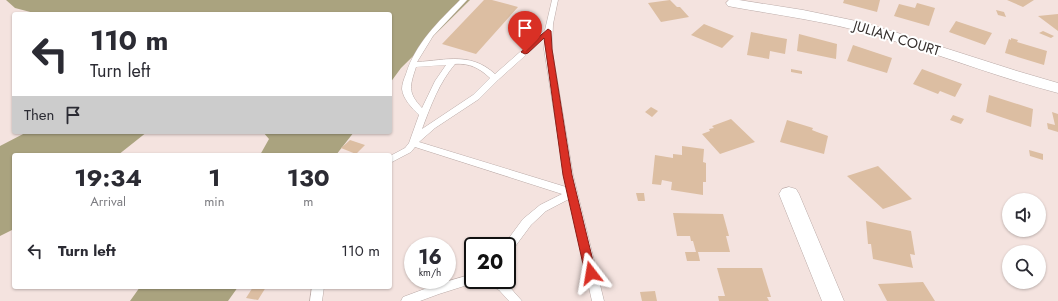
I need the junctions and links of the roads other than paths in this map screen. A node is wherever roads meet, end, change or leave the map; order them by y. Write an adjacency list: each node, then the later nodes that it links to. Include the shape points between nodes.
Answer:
1 (464, 0): 6 (lane, via 431,33)
2 (555, 0): 4 (lane)
3 (733, 3): 8 (street, JULIAN COURT, via 873,30)
4 (548, 31): 7 (lane); 12 (lane, via 554,90)
5 (453, 62): 6 (lane); 7 (lane, via 470,61 479,64); 9 (lane, via 440,77)
6 (412, 65): 9 (lane, via 406,88 411,102)
7 (495, 78): 10 (lane, via 476,97 432,126)
8 (1058, 88)
9 (423, 114): 10 (lane)
10 (413, 144): 11 (lane, via 408,150); 12 (lane)
11 (392, 159)
12 (572, 193): 14 (lane, via 543,208 527,222); 21 (lane)
13 (789, 194): 22 (street)
14 (516, 237)
15 (464, 282): 19 (lane)
16 (318, 289): 18 (lane)
17 (505, 289): 20 (lane)
18 (316, 301)
19 (407, 301)
20 (516, 301)
21 (598, 301)
22 (833, 301)

